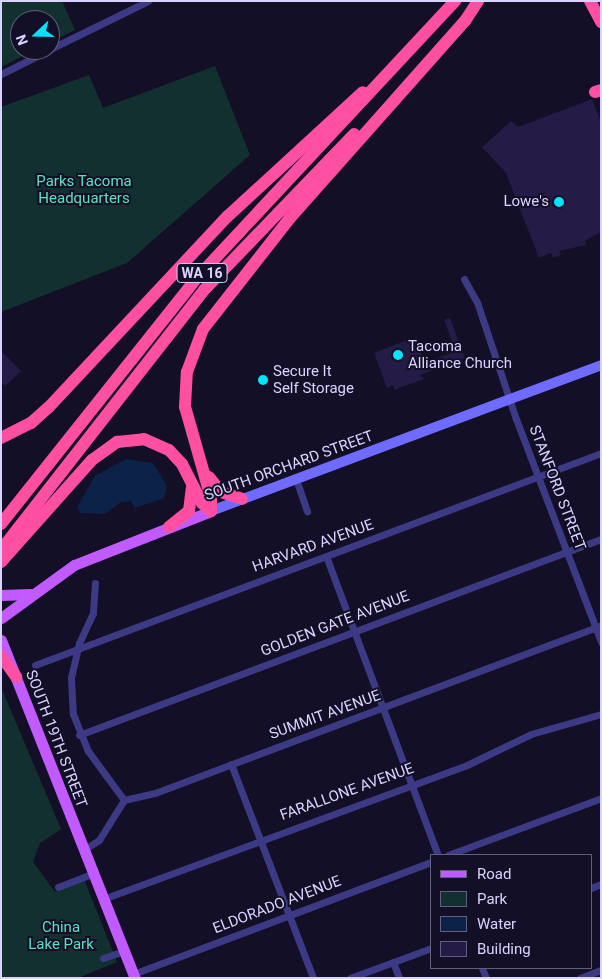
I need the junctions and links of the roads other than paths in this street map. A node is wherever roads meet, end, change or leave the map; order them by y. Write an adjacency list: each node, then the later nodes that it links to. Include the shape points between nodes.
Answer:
1 (148, 1): 7 (street)
2 (456, 1): 6 (highway, WA 16)
3 (478, 1): 10 (highway, WA 16, via 465,21)
4 (590, 1): 5 (highway)
5 (601, 22)
6 (423, 39): 14 (highway, via 228,216 49,407 31,423); 24 (highway, WA 16, via 194,281)
7 (60, 45)
8 (30, 60): 9 (street)
9 (1, 74)
10 (405, 86): 16 (highway, via 244,274 203,329 190,359 184,408); 27 (highway, WA 16, via 331,155 205,289)
11 (464, 279): 13 (street, STANFORD STREET, via 477,302)
12 (601, 365): 13 (main road, SOUTH ORCHARD STREET)
13 (512, 399): 17 (main road, SOUTH ORCHARD STREET); 18 (street, STANFORD STREET)
14 (1, 438)
15 (601, 453): 18 (street, HARVARD AVENUE)
16 (196, 454): 21 (highway, via 216,488); 23 (highway, via 211,498)
17 (306, 476): 20 (main road); 21 (main road, SOUTH ORCHARD STREET)
18 (538, 477): 28 (street, STANFORD STREET); 29 (street, HARVARD AVENUE)
19 (191, 480): 23 (highway); 25 (highway, via 194,497 191,508); 30 (highway, via 178,458 163,446 144,439 117,442 92,460)
20 (298, 485): 22 (street); 23 (main road, via 208,519)
21 (242, 499): 23 (main road, SOUTH ORCHARD STREET)
22 (307, 511)
23 (205, 513): 25 (main road, SOUTH ORCHARD STREET)
24 (1, 524)
25 (170, 527): 32 (main road, SOUTH ORCHARD STREET, via 84,560)
26 (601, 539): 28 (street, GOLDEN GATE AVENUE)
27 (1, 550)
28 (566, 552): 35 (street, STANFORD STREET); 36 (street, GOLDEN GATE AVENUE)
29 (326, 556): 36 (street); 39 (street, HARVARD AVENUE)
30 (1, 562)
31 (95, 583): 39 (street, via 93,613)
32 (32, 594): 33 (main road); 34 (main road, SOUTH ORCHARD STREET)
33 (1, 595)
34 (1, 618)
35 (598, 626): 38 (street, STANFORD STREET); 43 (street, SUMMIT AVENUE)
36 (354, 632): 43 (street); 45 (street, GOLDEN GATE AVENUE)
37 (1, 640): 42 (main road, SOUTH 19TH STREET)
38 (601, 642)
39 (78, 648): 41 (street, HARVARD AVENUE); 45 (street, via 71,696)
40 (1, 656): 42 (highway)
41 (35, 665)
42 (16, 677): 51 (main road, SOUTH 19TH STREET)
43 (383, 708): 46 (street, SUMMIT AVENUE); 47 (street)
44 (601, 714): 47 (street, FARALLONE AVENUE, via 531,734 476,761)
45 (79, 735): 49 (street)
46 (230, 764): 49 (street, SUMMIT AVENUE); 50 (street)
47 (411, 783): 50 (street, FARALLONE AVENUE); 52 (street)
48 (601, 798): 53 (street)
49 (124, 800): 51 (street, via 98,840)
50 (259, 838): 57 (street, FARALLONE AVENUE); 58 (street)
51 (83, 850): 55 (main road, SOUTH 19TH STREET)
52 (438, 854)
53 (451, 854)
54 (430, 862): 58 (street, ELDORADO AVENUE)
55 (92, 874): 56 (street); 57 (main road, SOUTH 19TH STREET)
56 (58, 887)
57 (102, 899): 60 (main road, SOUTH 19TH STREET)
58 (288, 915): 64 (street, ELDORADO AVENUE); 65 (street)
59 (430, 948): 62 (street)
60 (124, 951): 61 (street); 64 (main road, SOUTH 19TH STREET)
61 (103, 958)
62 (393, 962): 66 (street); 67 (street)
63 (601, 970): 68 (street)
64 (134, 976)
65 (313, 978)
66 (350, 978)
67 (399, 978)
68 (580, 978)

